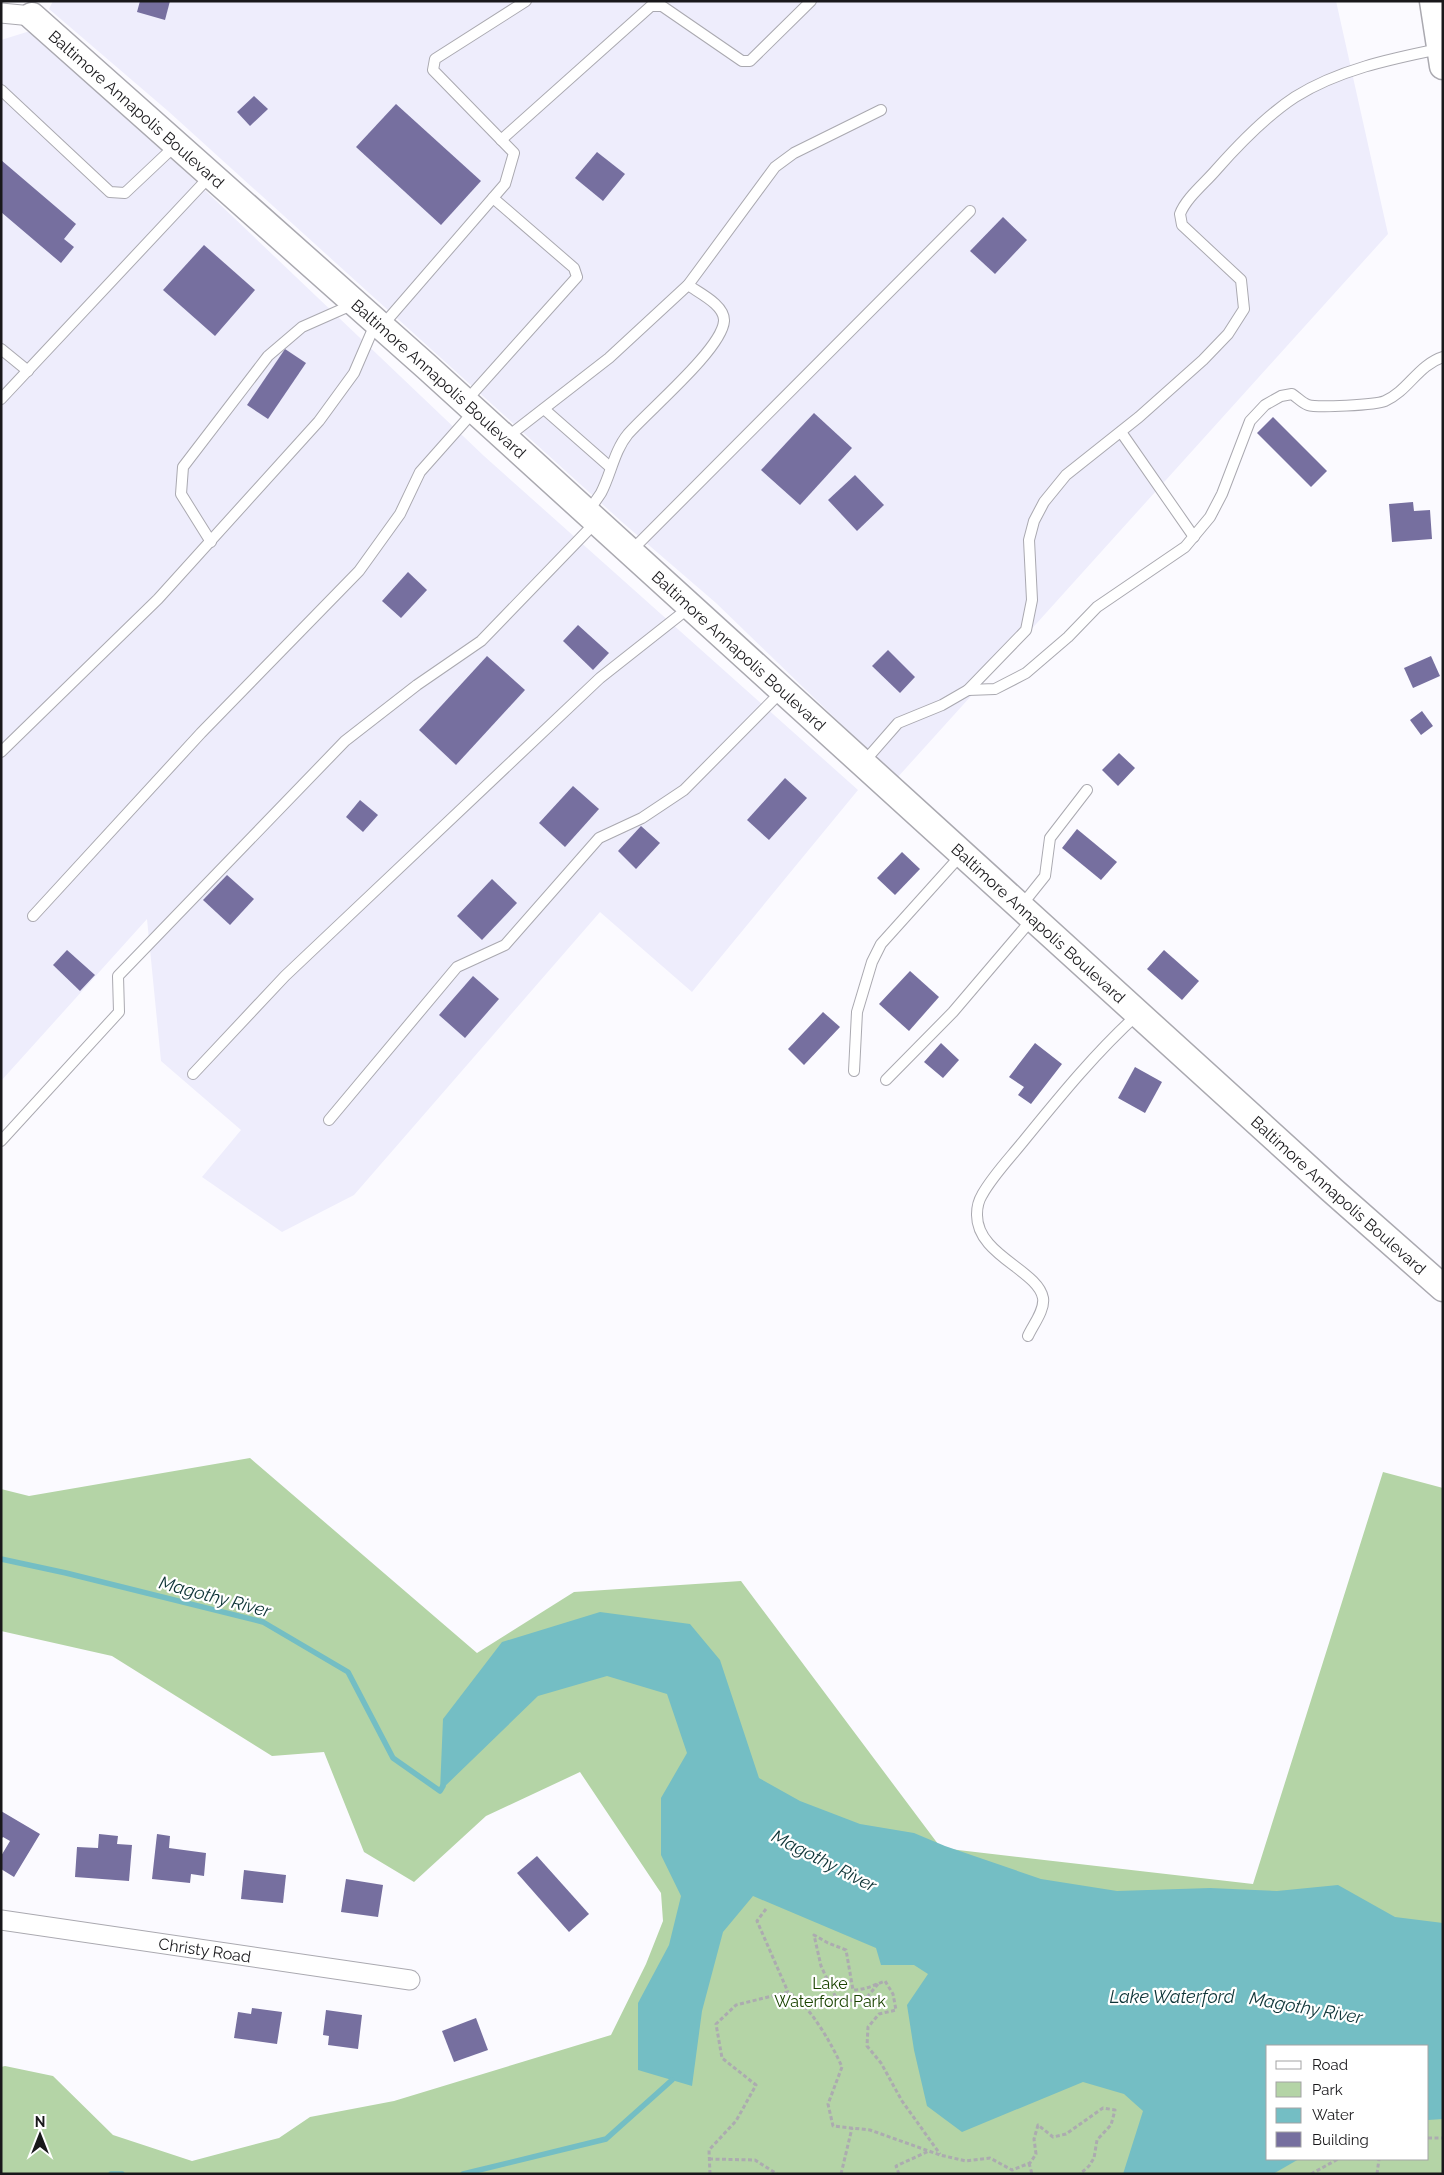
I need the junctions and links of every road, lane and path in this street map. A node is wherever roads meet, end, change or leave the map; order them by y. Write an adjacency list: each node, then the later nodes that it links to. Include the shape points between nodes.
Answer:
1 (526, 1): 10 (lane, via 435,59 433,70)
2 (811, 1): 4 (lane, via 750,61 742,61)
3 (1436, 2): 7 (street)
4 (661, 4): 10 (lane, via 651,6)
5 (1, 14): 6 (street)
6 (32, 16): 11 (street, Baltimore Annapolis Boulevard)
7 (1441, 57): 24 (lane, via 1352,70 1295,97 1268,119 1190,199 1182,210 1182,225 1240,280 1244,308 1228,334 1203,360)
8 (1, 90): 11 (lane, via 110,192 125,192)
9 (881, 110): 15 (lane, via 794,153 775,167)
10 (501, 140): 13 (lane, via 514,153 506,184)
11 (177, 143): 12 (street, Baltimore Annapolis Boulevard)
12 (212, 174): 16 (street, Baltimore Annapolis Boulevard); 20 (lane)
13 (493, 198): 17 (lane); 22 (lane, via 574,268 577,277)
14 (970, 211): 30 (lane)
15 (688, 284): 23 (lane, via 609,358); 26 (lane, via 722,309 723,328 687,374 627,435)
16 (356, 303): 17 (street, Baltimore Annapolis Boulevard); 29 (lane, via 302,327 268,356 183,467 181,494)
17 (379, 324): 22 (street, Baltimore Annapolis Boulevard); 29 (lane, via 354,373 319,421)
18 (1, 349): 20 (lane)
19 (1443, 357): 28 (lane, via 1416,372 1385,402 1308,405 1292,394 1265,405 1250,422 1222,494)
20 (28, 371): 21 (lane)
21 (1, 400)
22 (470, 406): 25 (street, Baltimore Annapolis Boulevard); 39 (lane, via 420,472 400,514 359,571 202,733)
23 (544, 409): 25 (lane); 26 (lane)
24 (1121, 432): 28 (lane); 33 (lane, via 1066,475 1044,502 1029,540 1032,600 1026,630)
25 (505, 438): 27 (street, Baltimore Annapolis Boulevard)
26 (610, 467): 27 (lane)
27 (592, 517): 30 (street, Baltimore Annapolis Boulevard); 45 (lane, via 481,641 345,741 118,976 119,1012)
28 (1194, 537): 33 (lane, via 1185,547 1097,607 1026,673 995,689)
29 (211, 542): 34 (lane, via 158,599)
30 (630, 552): 31 (street, Baltimore Annapolis Boulevard)
31 (690, 606): 32 (street, Baltimore Annapolis Boulevard); 42 (lane, via 600,678 285,976)
32 (783, 690): 35 (street, Baltimore Annapolis Boulevard); 44 (lane, via 684,790 642,818 600,838 505,945 457,966)
33 (968, 690): 35 (lane, via 898,723)
34 (1, 752)
35 (863, 763): 37 (street, Baltimore Annapolis Boulevard)
36 (1087, 790): 38 (lane, via 1050,838 1045,876)
37 (963, 853): 38 (street, Baltimore Annapolis Boulevard); 41 (lane, via 881,944 872,962 857,1012)
38 (1028, 912): 40 (street, Baltimore Annapolis Boulevard); 43 (lane, via 953,1012)
39 (33, 916)
40 (1139, 1014): 46 (street, Baltimore Annapolis Boulevard); 47 (lane, via 1113,1037 1036,1126 990,1181 980,1198 977,1213 980,1231 988,1243 1038,1287 1043,1297 1042,1308)
41 (854, 1072)
42 (193, 1074)
43 (886, 1080)
44 (330, 1120)
45 (1, 1141)
46 (1443, 1288)
47 (1028, 1336)
48 (766, 1909): 52 (path, via 757,1922)
49 (1, 1920): 50 (street, Christy Road)
50 (410, 1980)
51 (878, 1984): 51 (path, via 864,1990 853,1990 846,1950 814,1935 821,1966 836,1998 863,2002); 57 (path, via 885,1981 893,1994 896,2010 879,2014 868,2027 866,2046 881,2063 902,2101)
52 (788, 1992): 53 (path, via 799,1998 839,2060 842,2067 828,2104 833,2126); 58 (path, via 736,2005 716,2024 722,2058 756,2085 736,2121 709,2150)
53 (852, 2128): 56 (path, via 870,2130); 64 (path)
54 (1429, 2138): 55 (path)
55 (1443, 2138)
56 (929, 2151): 57 (path); 65 (path, via 896,2166)
57 (940, 2155): 61 (path, via 966,2161 990,2158 1012,2170)
58 (709, 2159): 62 (path); 63 (path, via 754,2160)
59 (1336, 2160): 68 (path)
60 (1379, 2160): 69 (path)
61 (1029, 2163): 66 (path); 67 (path, via 1036,2154 1034,2139 1038,2125 1053,2137 1066,2134 1103,2108 1115,2110 1111,2125 1097,2140 1090,2166)
62 (710, 2174)
63 (777, 2174)
64 (841, 2174)
65 (899, 2174)
66 (1032, 2174)
67 (1080, 2174)
68 (1311, 2174)
69 (1377, 2174)

